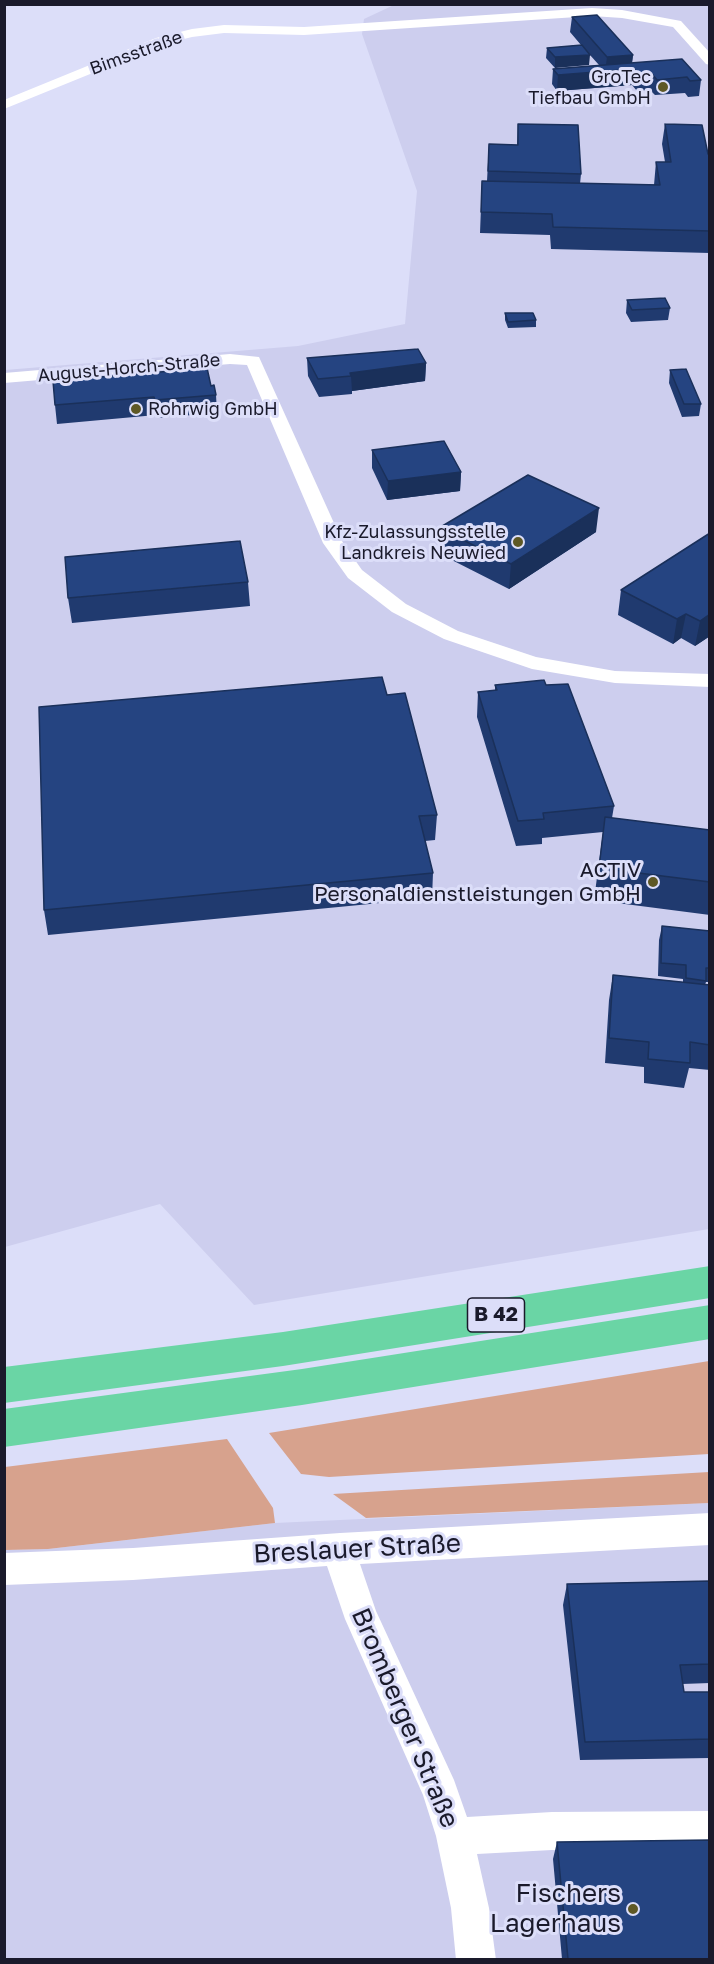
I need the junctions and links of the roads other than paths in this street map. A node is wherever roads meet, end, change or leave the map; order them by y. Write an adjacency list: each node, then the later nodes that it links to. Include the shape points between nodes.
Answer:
1 (399, 11): 2 (street)
2 (345, 27): 3 (street, via 484,15 526,18 592,12 677,24); 4 (street, Bimsstraße, via 192,33 160,41)
3 (710, 61)
4 (4, 105)
5 (4, 378): 6 (street, August-Horch-Straße, via 230,359 253,361 333,543 355,574 399,608 451,635 532,663 615,677)
6 (710, 681)
7 (710, 1282): 9 (highway, B 42, via 283,1349)
8 (710, 1322): 10 (highway, B 42, via 302,1387)
9 (4, 1385)
10 (4, 1428)
11 (710, 1529): 12 (street, Breslauer Straße)
12 (340, 1549): 13 (street, Breslauer Straße); 15 (street, Bromberger Straße, via 360,1613 437,1782)
13 (4, 1569)
14 (710, 1830): 15 (street)
15 (455, 1836): 16 (street, Bromberger Straße)
16 (477, 1959)

